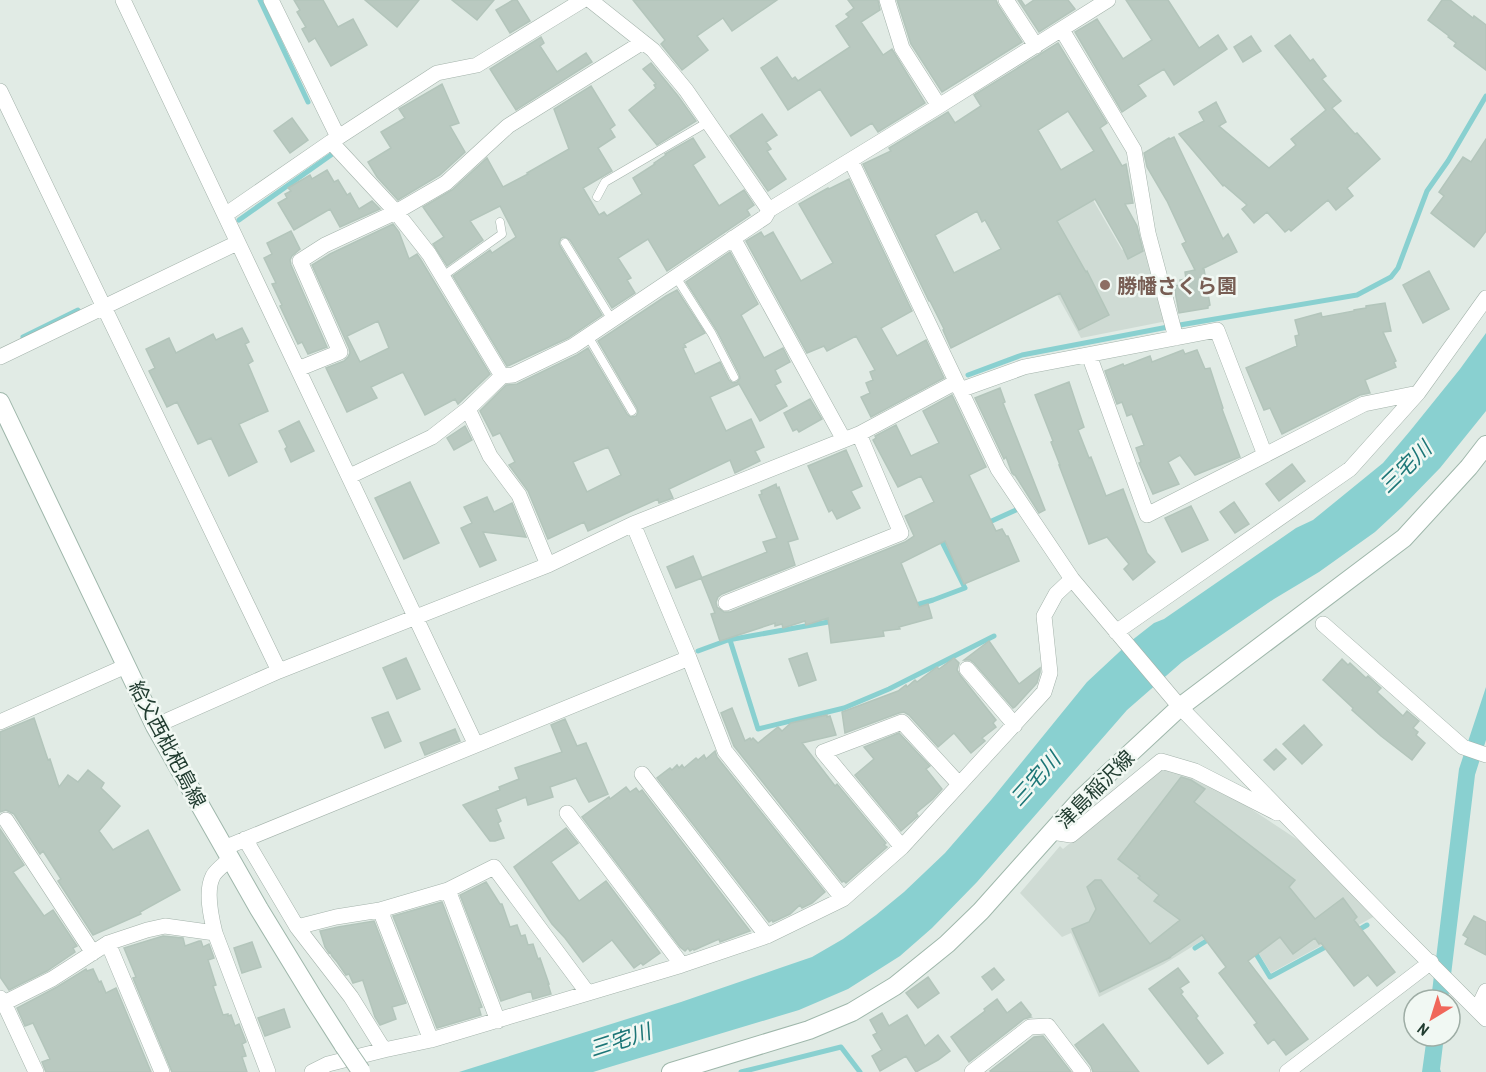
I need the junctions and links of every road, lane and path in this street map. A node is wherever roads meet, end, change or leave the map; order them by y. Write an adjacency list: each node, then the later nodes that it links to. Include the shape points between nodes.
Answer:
1 (123, 0): 19 (street)
2 (271, 0): 14 (street)
3 (583, 0): 14 (street, via 477,64 437,73)
4 (887, 0): 12 (street, via 902,48)
5 (1006, 0): 10 (street)
6 (1108, 0): 8 (street)
7 (599, 2): 9 (street)
8 (1062, 30): 10 (street); 29 (street, via 1134,150 1148,233)
9 (643, 42): 13 (street, via 686,90); 18 (street, via 508,126 446,183)
10 (1036, 46): 12 (street)
11 (0, 91): 27 (street)
12 (939, 106): 15 (street)
13 (708, 122): 16 (lane, via 605,182); 17 (street)
14 (334, 140): 18 (street); 19 (street)
15 (851, 160): 17 (street); 36 (street)
16 (597, 197)
17 (769, 210): 21 (street, via 765,217)
18 (396, 212): 24 (street); 33 (street, via 300,261 340,352)
19 (225, 215): 22 (street)
20 (500, 222): 24 (lane, via 502,234)
21 (733, 238): 25 (street); 42 (street)
22 (237, 243): 27 (street); 33 (street)
23 (565, 243): 28 (lane)
24 (442, 276): 34 (street)
25 (676, 277): 28 (street); 35 (lane)
26 (1486, 298): 37 (street)
27 (104, 306): 32 (street); 56 (street)
28 (612, 320): 30 (street)
29 (1174, 330): 31 (street); 44 (street, via 1217,330)
30 (588, 336): 34 (street, via 513,375); 40 (lane)
31 (1089, 355): 36 (street, via 1024,367); 44 (street, via 1147,515)
32 (0, 357)
33 (298, 369): 45 (street)
34 (502, 376): 39 (street)
35 (734, 377)
36 (958, 386): 41 (street); 48 (street, via 998,469)
37 (1418, 393): 44 (street, via 1364,404); 52 (street, via 1350,469)
38 (0, 402): 54 (main road, 給父西枇杷島線)
39 (468, 409): 45 (street, via 432,437); 47 (street, via 490,456 519,495)
40 (632, 411)
41 (859, 434): 42 (street); 49 (street, via 901,533)
42 (844, 440): 46 (street)
43 (1486, 445): 57 (main road, 津島稲沢線, via 1404,537)
44 (1265, 455)
45 (350, 476): 50 (street)
46 (633, 524): 47 (street); 53 (street)
47 (548, 564): 50 (street)
48 (1072, 579): 52 (street); 59 (street, via 1056,594 1044,616 1050,673 1044,692)
49 (726, 603)
50 (416, 617): 56 (street); 61 (street)
51 (1323, 624): 62 (street, via 1463,747)
52 (1119, 635): 57 (street)
53 (689, 658): 61 (street); 73 (street, via 724,752)
54 (126, 666): 58 (street); 60 (main road, 給父西枇杷島線)
55 (967, 669): 59 (street)
56 (279, 671): 60 (street)
57 (1180, 707): 66 (street); 68 (main road, 津島稲沢線, via 1082,798)
58 (0, 722)
59 (1015, 725): 64 (street)
60 (155, 726): 71 (main road, 給父西枇杷島線)
61 (476, 745): 69 (street)
62 (1485, 754)
63 (642, 774): 77 (street)
64 (959, 784): 70 (street); 70 (street, via 902,722 823,752)
65 (567, 813): 80 (street)
66 (1288, 819): 68 (street, via 1195,771 1161,761 1071,836); 81 (street)
67 (6, 820): 79 (street)
68 (1052, 832): 94 (main road, 津島稲沢線, via 981,911 895,986 852,1012 808,1030)
69 (246, 839): 71 (street); 75 (street)
70 (902, 847): 73 (street)
71 (227, 854): 76 (street, via 210,886 209,908); 93 (main road, 給父西枇杷島線, bridge)
72 (448, 890): 74 (street); 83 (street, via 494,867); 86 (street)
73 (843, 899): 77 (street)
74 (380, 910): 75 (street); 87 (street)
75 (297, 927): 88 (street, via 351,997)
76 (215, 933): 78 (street, via 165,926); 91 (street)
77 (767, 936): 80 (street)
78 (108, 943): 79 (street); 90 (street)
79 (93, 953): 84 (street, via 52,979)
80 (682, 964): 83 (street)
81 (1432, 964): 85 (street); 97 (street)
82 (1486, 991): 85 (street)
83 (587, 992): 86 (street)
84 (1, 1002): 89 (street)
85 (1482, 1014)
86 (498, 1021): 87 (street)
87 (431, 1040): 88 (street)
88 (384, 1050): 92 (street)
89 (36, 1072)
90 (162, 1072)
91 (267, 1072)
92 (312, 1072)
93 (362, 1072)
94 (671, 1072)
95 (972, 1072): 96 (street, via 1030,1027 1048,1026)
96 (1083, 1072)
97 (1287, 1072)

